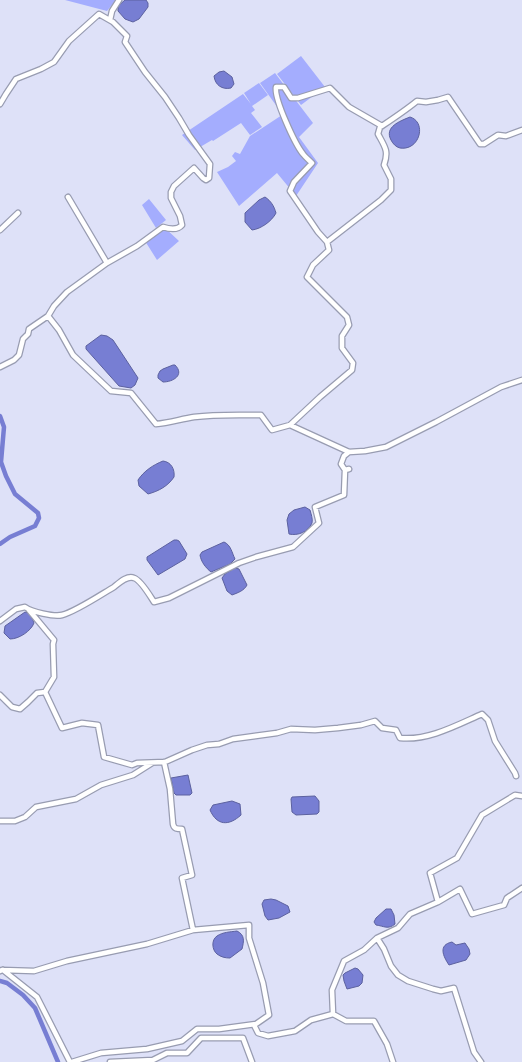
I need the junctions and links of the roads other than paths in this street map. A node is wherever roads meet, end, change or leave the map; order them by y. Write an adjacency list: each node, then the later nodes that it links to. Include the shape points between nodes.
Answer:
1 (119, 0): 2 (street)
2 (110, 20): 3 (street, via 99,14 69,40 54,62 16,79); 10 (street, via 127,36 125,42 130,50 210,164 209,178 203,178 194,168 171,192 180,216 180,227 163,227)
3 (0, 104)
4 (382, 126): 5 (street, via 417,101 448,97 480,144 498,135 506,136); 9 (street, via 378,134 387,151 384,165 391,180 391,190); 9 (street, via 349,107 330,88 291,98 284,87 276,87 282,114 302,154 312,163 290,191)
5 (522, 130)
6 (68, 197): 10 (street)
7 (18, 213): 8 (street)
8 (0, 230)
9 (327, 242): 14 (street, via 329,250 313,265 307,277 347,317 349,325 342,336 342,348 353,363 352,370)
10 (107, 263): 11 (street, via 66,292)
11 (48, 316): 12 (street, via 29,329 14,360); 14 (street, via 73,355 111,391 131,393 156,424 192,417 261,415 272,430)
12 (0, 367)
13 (522, 380): 15 (street, via 501,387 386,446)
14 (290, 425): 15 (street)
15 (349, 452): 16 (street, via 341,464 347,469 344,495 315,507 319,523 293,548 239,563 169,598 154,602 139,581 126,578 61,616)
16 (28, 609): 17 (street, via 16,609); 18 (street, via 54,640 54,677)
17 (1, 619)
18 (45, 692): 19 (street, via 37,693 20,709 12,707); 20 (street, via 62,728 82,723 98,725 104,757 132,765)
19 (0, 695)
20 (153, 762): 21 (street); 24 (street, via 76,799 36,807 16,820)
21 (164, 762): 22 (street, via 207,745 291,729 338,728 375,721 382,728 396,730 400,738 406,738 441,732 482,714); 27 (street, via 173,824 176,829 182,829 192,875 182,878)
22 (516, 776)
23 (522, 796): 26 (street, via 515,796 482,815 457,858 430,873)
24 (0, 821)
25 (522, 888): 26 (street, via 507,898 504,905 472,914 460,889)
26 (438, 902): 28 (street, via 410,914 398,928)
27 (193, 930): 29 (street, via 34,971); 31 (street, via 249,925 249,938 269,1015)
28 (378, 938): 30 (street, via 344,961 332,990); 36 (street, via 398,975 441,991 454,988 474,1052)
29 (1, 970): 32 (street, via 37,997)
30 (333, 1014): 31 (street, via 311,1020 295,1031 268,1036 258,1034); 35 (street, via 346,1021 374,1021)
31 (256, 1024): 32 (street, via 197,1029 182,1041 147,1049 101,1053)
32 (71, 1062)
33 (110, 1062): 34 (street, via 153,1060 167,1053 187,1053 201,1038 244,1038)
34 (252, 1062)
35 (393, 1062)
36 (481, 1062)

